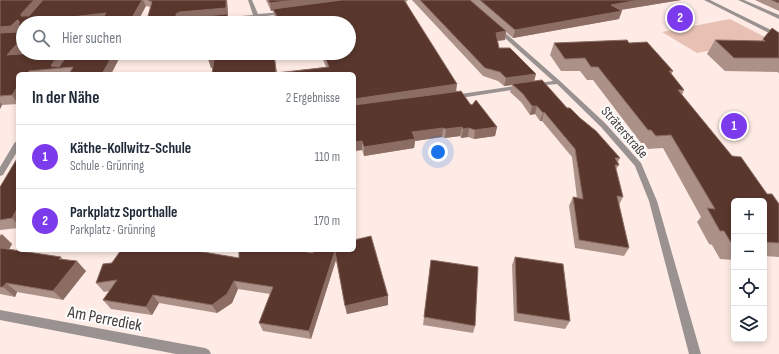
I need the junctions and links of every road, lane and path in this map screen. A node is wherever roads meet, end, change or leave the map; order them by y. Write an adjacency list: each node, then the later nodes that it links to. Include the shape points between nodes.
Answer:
1 (250, 0): 5 (street)
2 (706, 0): 8 (street)
3 (740, 0): 6 (street)
4 (286, 13): 5 (street)
5 (256, 16)
6 (779, 17)
7 (494, 26): 9 (street, Sträterstraße)
8 (779, 36)
9 (558, 82): 10 (street); 17 (street, Sträterstraße, via 604,125 638,165 653,201)
10 (448, 97)
11 (16, 147): 13 (street)
12 (16, 159): 13 (street)
13 (8, 161): 14 (street)
14 (0, 173)
15 (0, 315): 16 (street, Am Perrediek)
16 (204, 354)
17 (695, 354)

